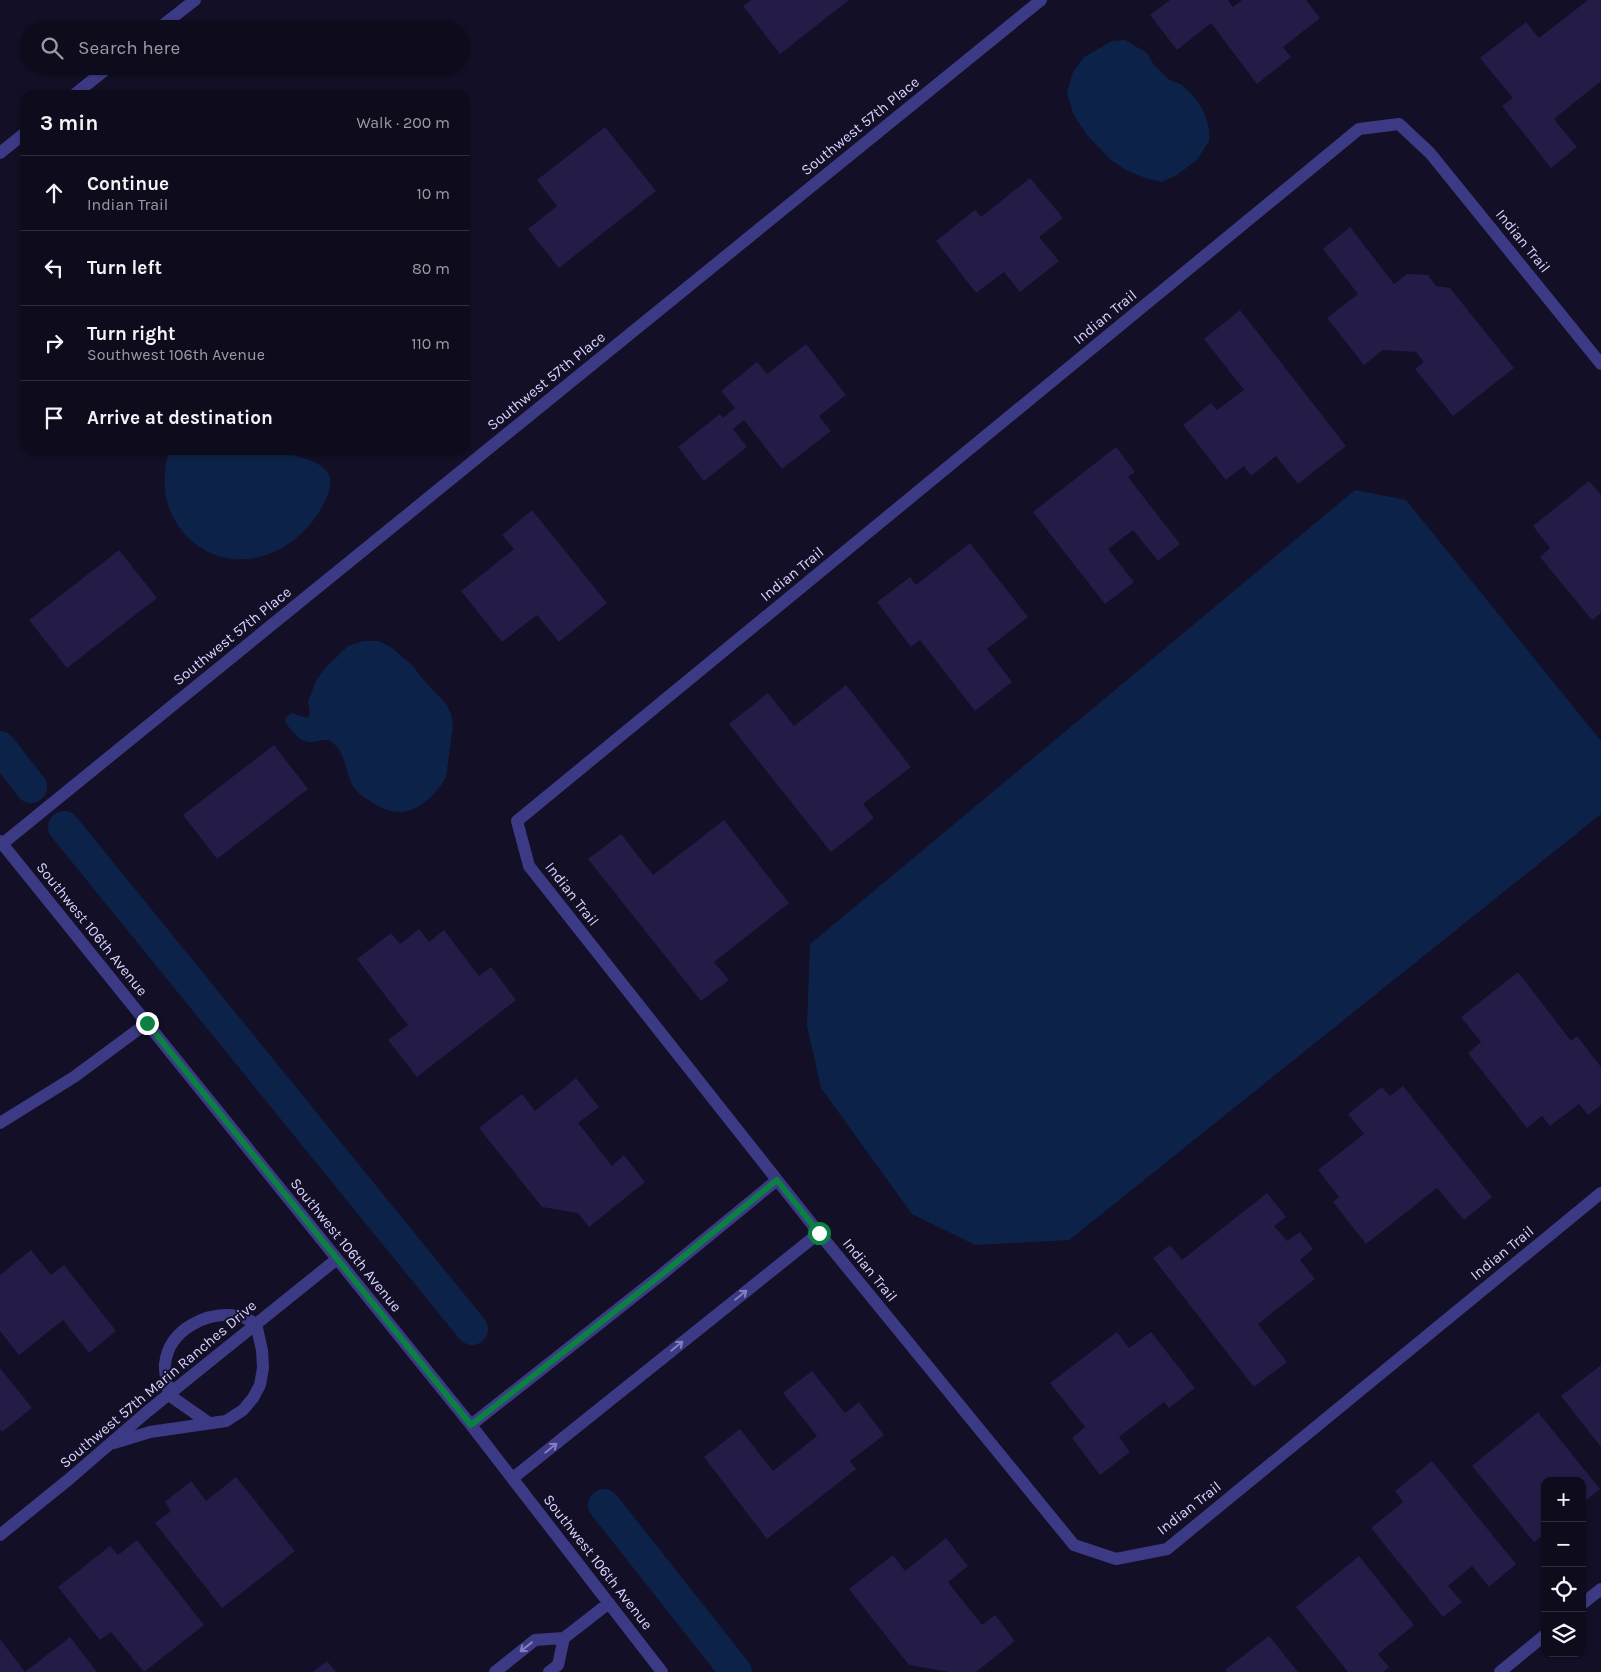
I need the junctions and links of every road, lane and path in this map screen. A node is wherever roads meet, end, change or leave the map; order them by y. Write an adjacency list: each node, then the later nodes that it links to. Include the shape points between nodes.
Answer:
1 (195, 0): 3 (street)
2 (1041, 0): 9 (street, Southwest 57th Place)
3 (169, 20)
4 (99, 75): 5 (street)
5 (80, 90)
6 (20, 137): 7 (street)
7 (0, 153)
8 (1601, 364): 12 (street, Indian Trail, via 1430,153 1399,124 1360,129 517,820 529,866)
9 (1, 842): 10 (street, Southwest 106th Avenue)
10 (147, 1023): 11 (street, via 74,1077); 15 (street, Southwest 106th Avenue)
11 (0, 1123)
12 (777, 1180): 14 (street, Indian Trail); 19 (street)
13 (1601, 1192): 14 (street, Indian Trail, via 1167,1548 1116,1559 1074,1545)
14 (819, 1233): 21 (street, one-way to 14)
15 (337, 1259): 16 (street, Southwest 57th Marin Ranches Drive); 19 (street, Southwest 106th Avenue)
16 (256, 1324): 17 (street, Southwest 57th Marin Ranches Drive); 17 (street, via 241,1316 221,1315 200,1319 180,1332 164,1364); 18 (street, via 262,1350 260,1385 243,1410 226,1421)
17 (169, 1395): 18 (street); 20 (street, Southwest 57th Marin Ranches Drive)
18 (209, 1423): 20 (street, via 150,1432)
19 (471, 1425): 21 (street, Southwest 106th Avenue)
20 (111, 1444): 22 (street, Southwest 57th Marin Ranches Drive)
21 (513, 1478): 25 (street, Southwest 106th Avenue)
22 (0, 1535)
23 (1601, 1588): 24 (street)
24 (1586, 1601)
25 (609, 1603): 26 (street); 30 (street, Southwest 106th Avenue)
26 (564, 1638): 28 (street, one-way to 28, via 535,1640); 29 (street, via 558,1665)
27 (1541, 1638): 31 (street)
28 (495, 1672)
29 (549, 1672)
30 (662, 1672)
31 (1500, 1672)

